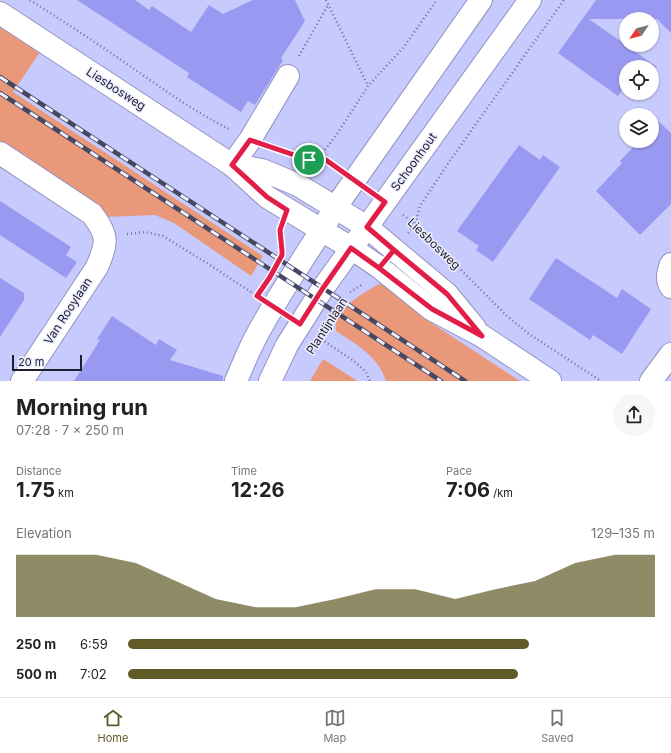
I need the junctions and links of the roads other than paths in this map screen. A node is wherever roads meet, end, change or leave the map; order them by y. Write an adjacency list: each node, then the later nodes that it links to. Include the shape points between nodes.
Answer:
1 (481, 0): 7 (street)
2 (530, 0): 8 (street, Schoonhout)
3 (0, 13): 6 (street, Liesbosweg)
4 (288, 76): 6 (street)
5 (0, 153): 16 (street, Van Rooylaan, via 92,214 105,237 103,253 97,267)
6 (232, 165): 7 (street, Liesbosweg, via 262,170 298,186); 9 (street, Liesbosweg, via 267,197)
7 (335, 208): 8 (street, Liesbosweg); 9 (street)
8 (367, 227): 10 (street, Schoonhout); 14 (street, Liesbosweg, via 447,294)
9 (322, 231): 10 (street, Liesbosweg); 17 (street, via 257,334)
10 (351, 248): 13 (street, Schoonhout); 14 (street, Liesbosweg, via 432,309)
11 (671, 264): 12 (street, via 668,273 668,283)
12 (671, 287)
13 (300, 324): 18 (street, Plantijnlaan)
14 (482, 336): 19 (street, Liesbosweg)
15 (671, 354): 20 (street)
16 (22, 381)
17 (236, 381)
18 (270, 381)
19 (550, 381)
20 (651, 381)

